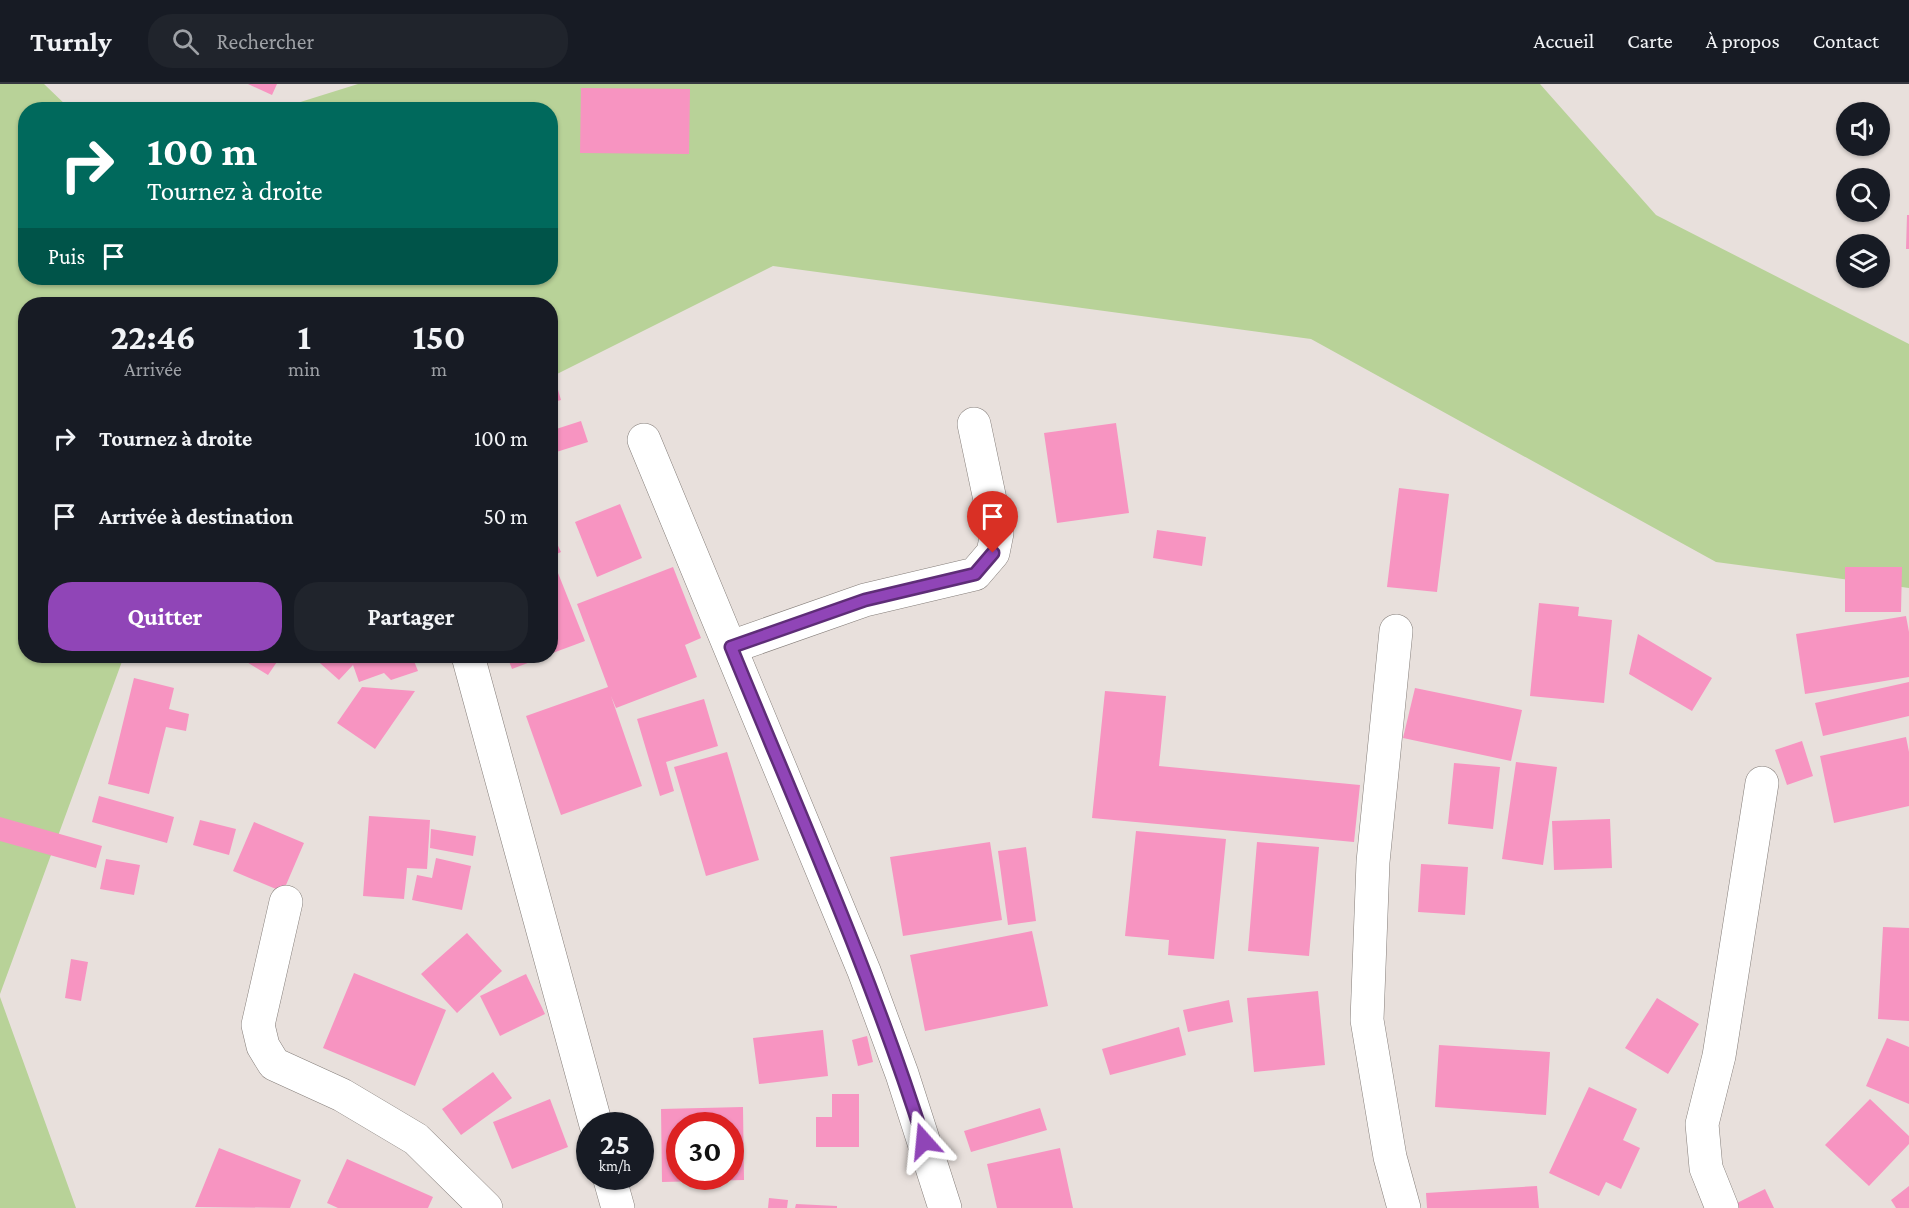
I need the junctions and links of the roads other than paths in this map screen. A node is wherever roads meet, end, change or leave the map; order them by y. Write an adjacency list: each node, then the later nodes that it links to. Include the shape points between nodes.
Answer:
1 (974, 424): 4 (street, via 997,533 993,553 975,574 865,600)
2 (644, 440): 4 (street)
3 (1396, 631): 13 (street, via 1373,862 1367,1020 1390,1157)
4 (731, 647): 12 (street, via 864,971)
5 (470, 663): 8 (street)
6 (1762, 783): 14 (street, via 1719,1056 1702,1124 1706,1168)
7 (286, 902): 10 (street, via 258,1025 274,1064 342,1095 416,1139)
8 (592, 1112)
9 (613, 1190): 11 (street)
10 (486, 1208)
11 (618, 1208)
12 (945, 1208)
13 (1404, 1208)
14 (1722, 1208)

